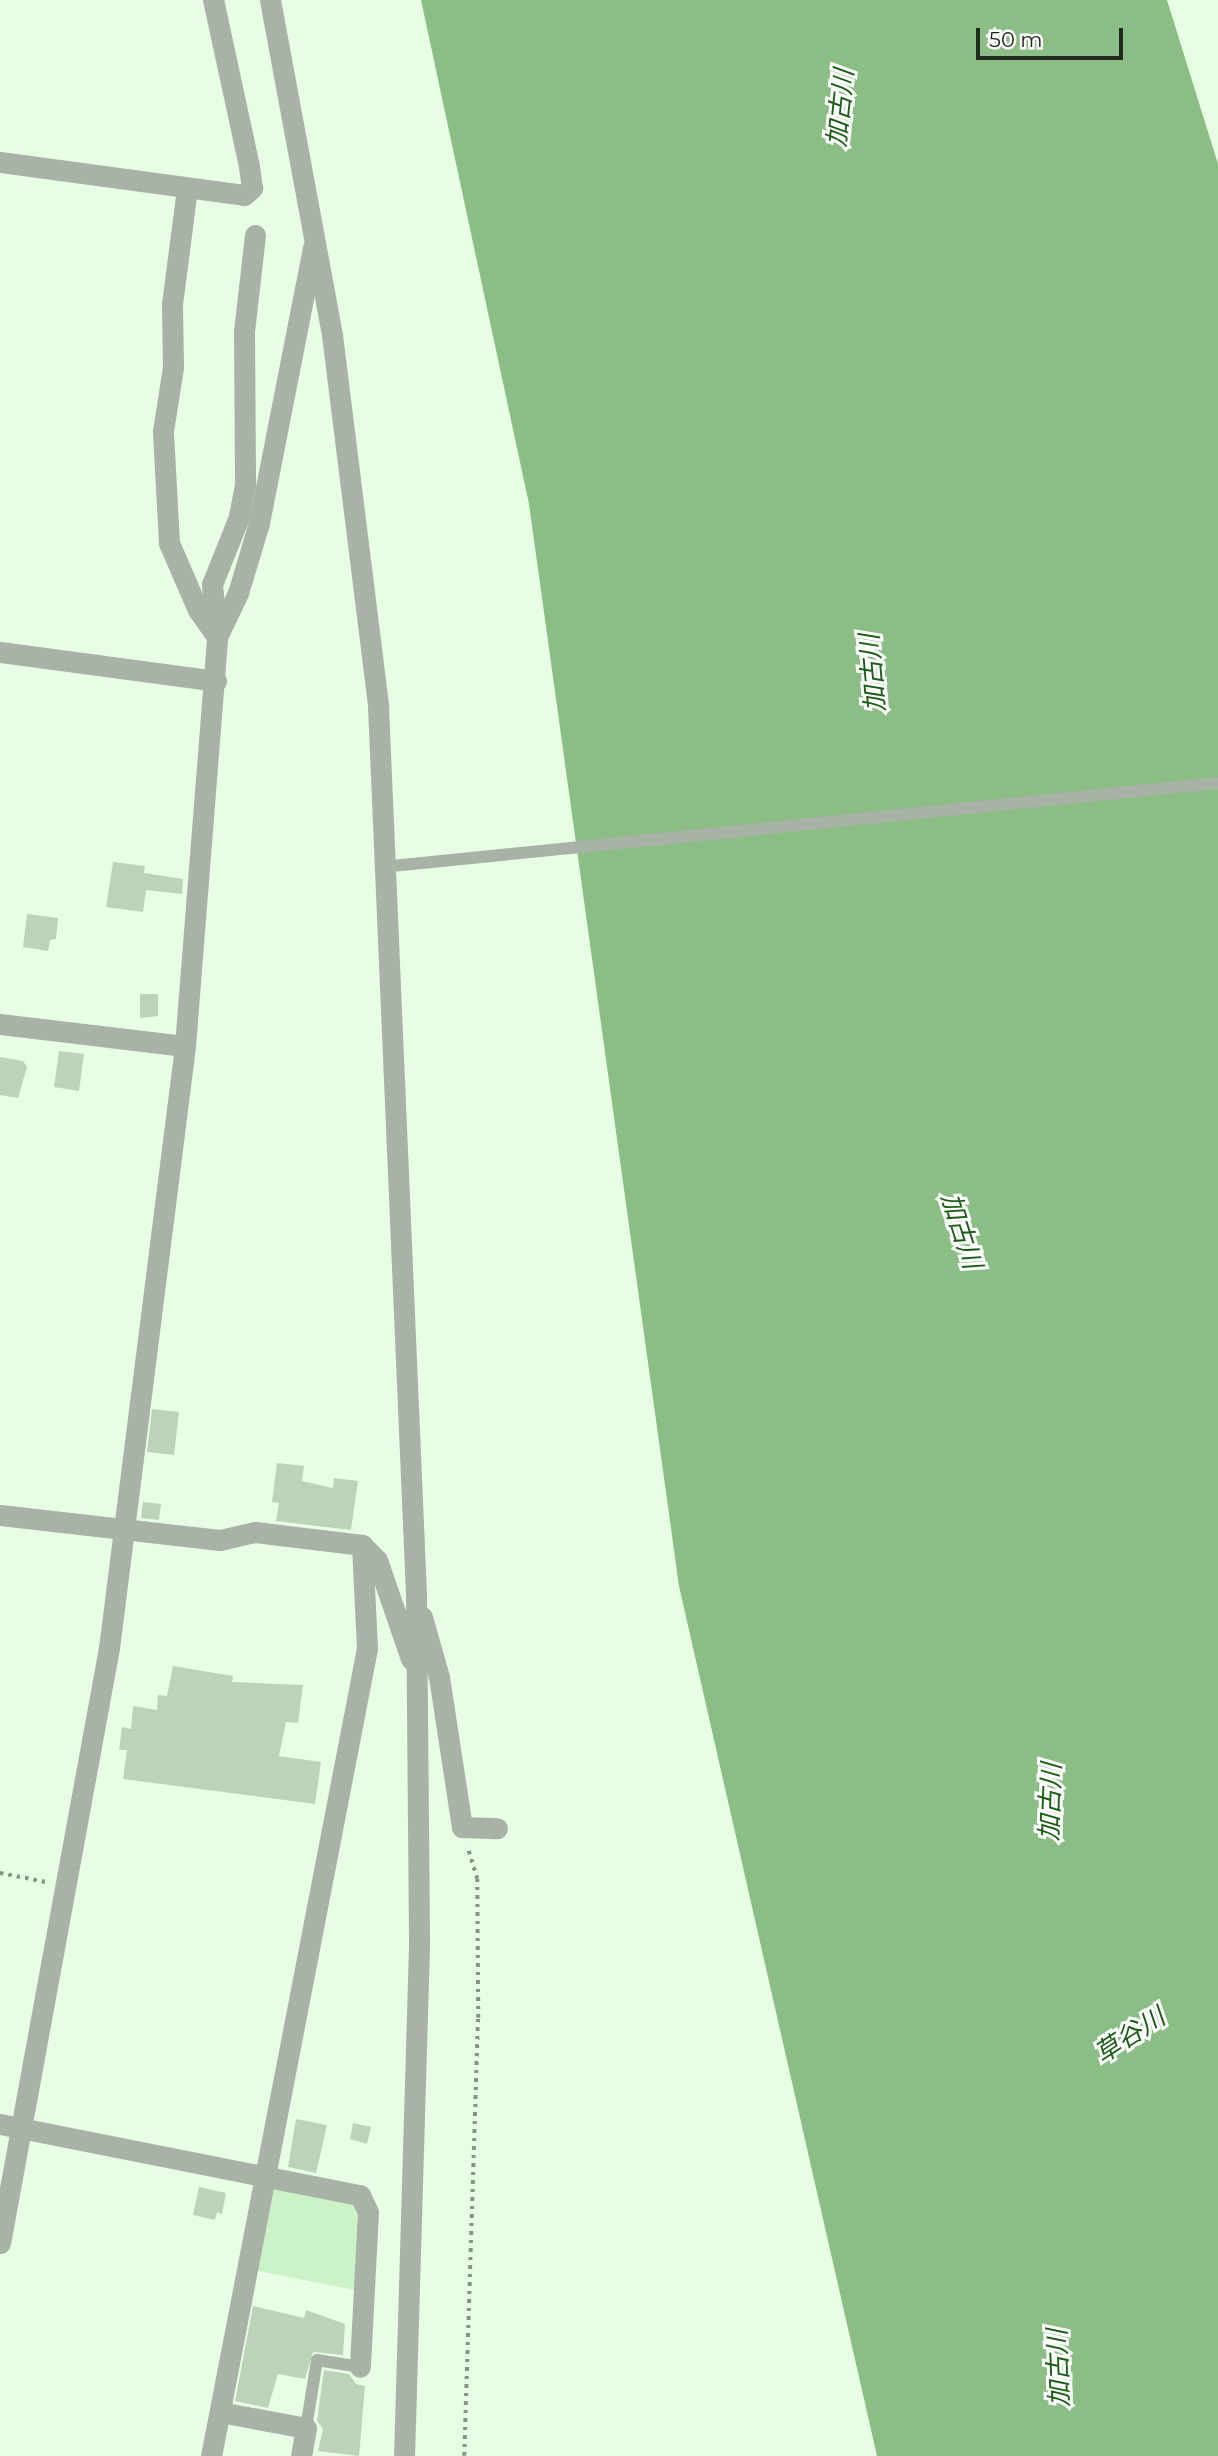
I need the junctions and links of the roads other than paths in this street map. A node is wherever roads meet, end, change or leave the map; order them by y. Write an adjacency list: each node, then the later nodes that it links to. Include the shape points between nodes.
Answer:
1 (213, 0): 4 (street, via 251,188 244,195)
2 (270, 0): 6 (street)
3 (0, 162): 4 (street)
4 (187, 189): 7 (street, via 172,304 173,367 163,431 169,543 198,610)
5 (255, 235): 7 (street, via 244,331 245,485 239,517 212,584)
6 (316, 238): 7 (street, via 258,523 238,593); 11 (street, via 378,706)
7 (217, 636): 9 (street)
8 (0, 652): 9 (street)
9 (216, 681): 13 (street)
10 (1218, 783): 11 (lane)
11 (382, 867): 17 (street, via 397,1105)
12 (0, 1024): 13 (street)
13 (185, 1046): 15 (street)
14 (0, 1515): 15 (street)
15 (122, 1530): 16 (street, via 220,1540 255,1532); 21 (street, via 109,1648)
16 (362, 1545): 18 (street, via 377,1560 404,1647); 22 (street, via 367,1648)
17 (416, 1595): 18 (street); 19 (street, via 439,1678 461,1827)
18 (415, 1667): 29 (street, via 419,1959)
19 (497, 1828)
20 (0, 2124): 21 (street)
21 (23, 2128): 22 (street); 23 (street)
22 (264, 2174): 24 (street, via 360,2195 365,2201); 25 (street)
23 (0, 2243)
24 (360, 2367): 26 (lane, via 317,2360)
25 (220, 2412): 26 (street); 27 (street)
26 (306, 2428): 28 (street)
27 (211, 2456)
28 (301, 2456)
29 (404, 2456)

